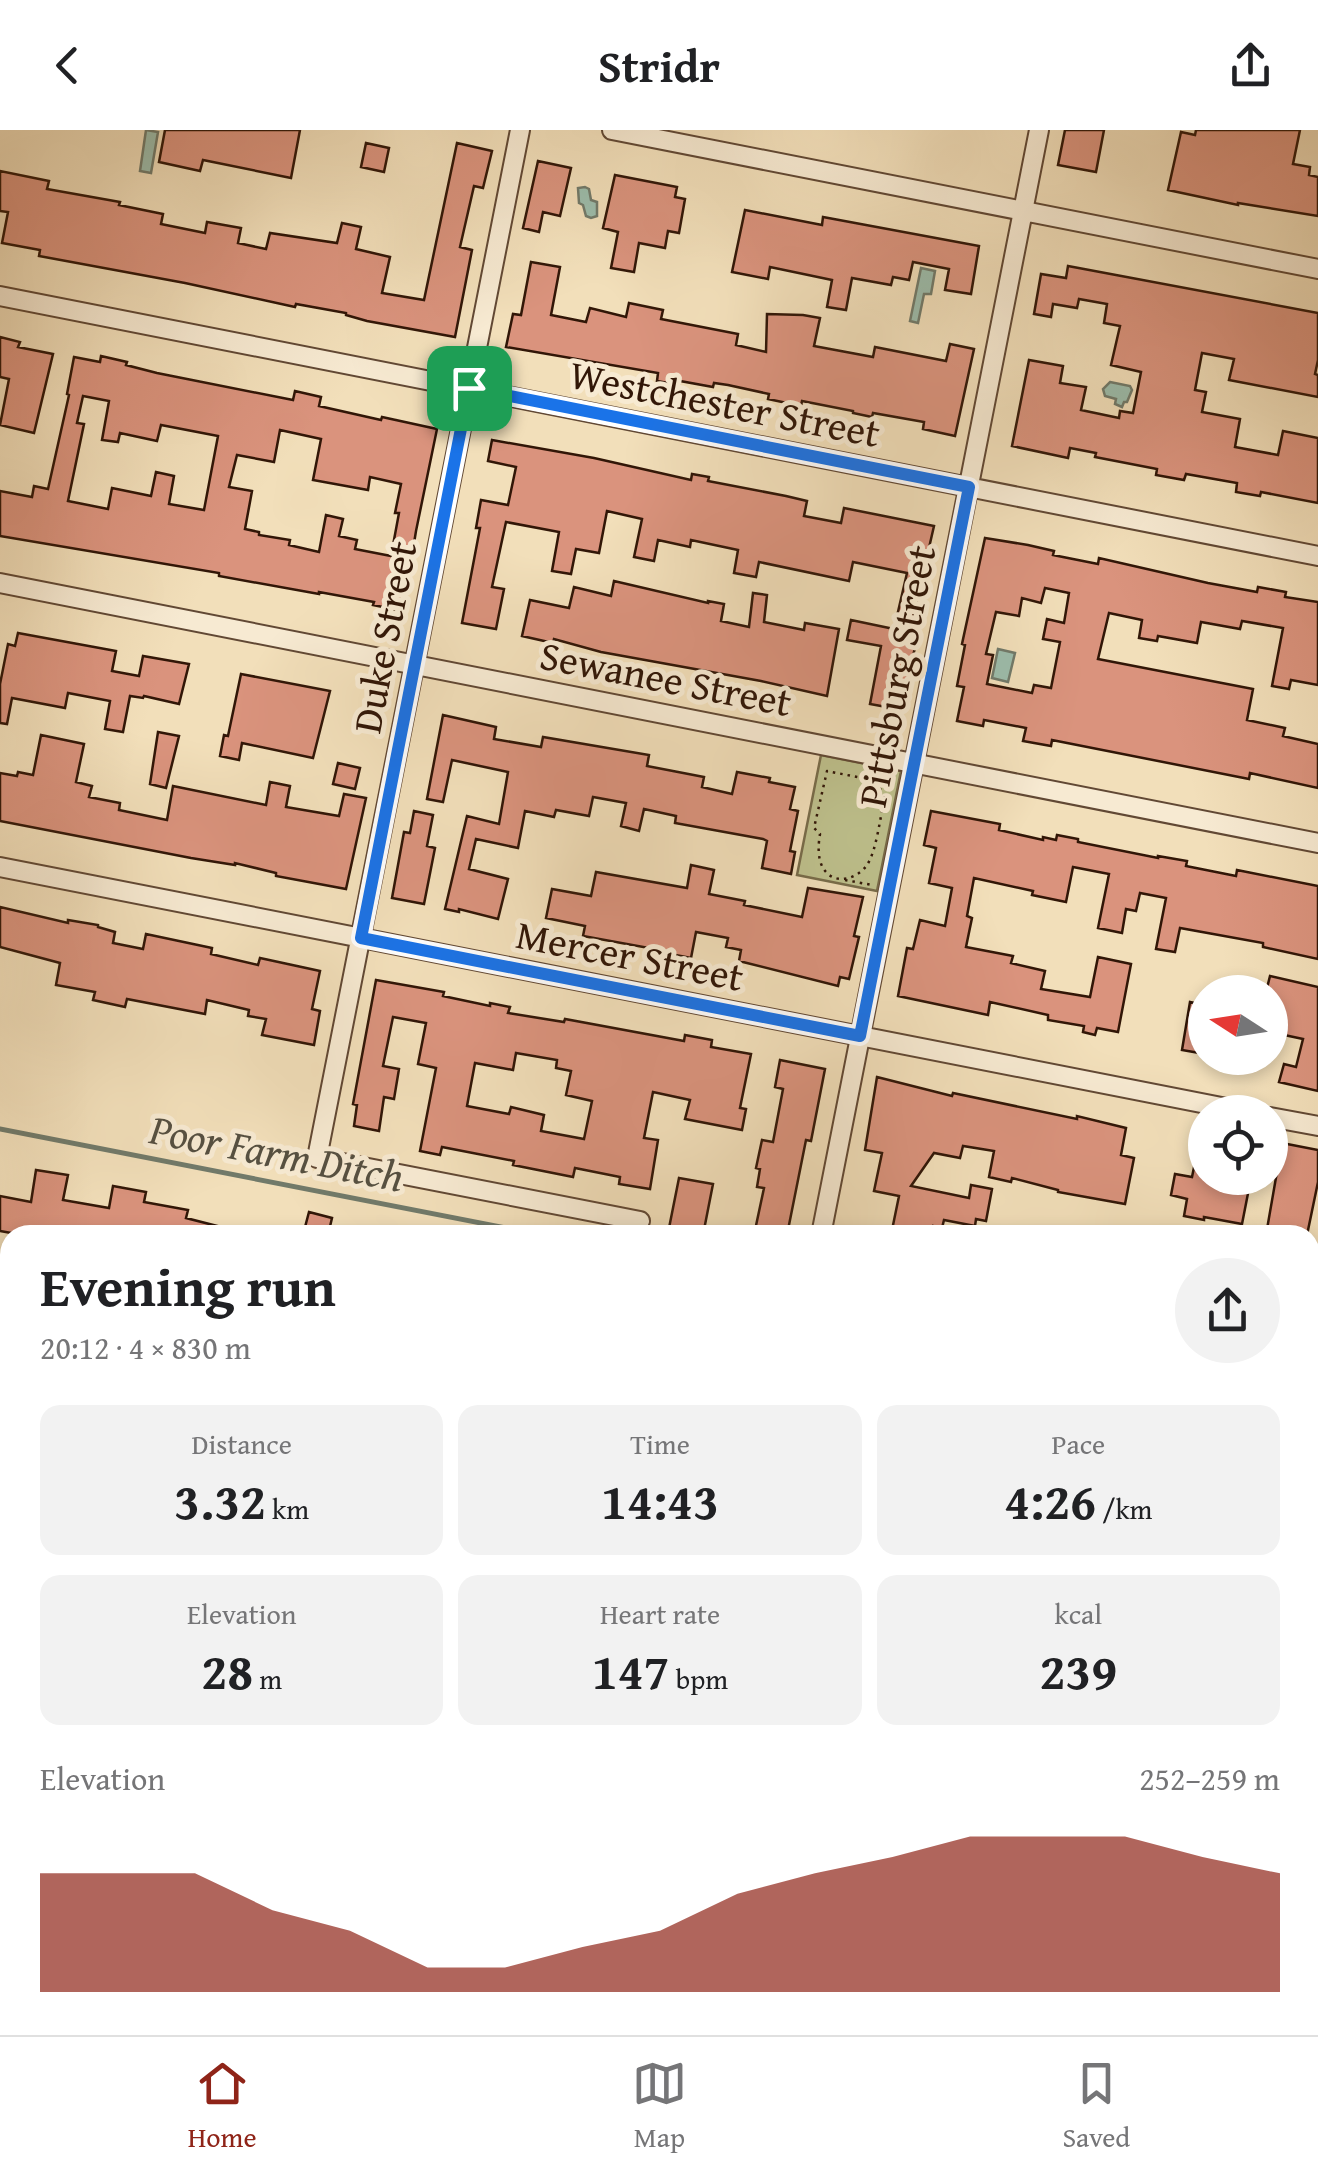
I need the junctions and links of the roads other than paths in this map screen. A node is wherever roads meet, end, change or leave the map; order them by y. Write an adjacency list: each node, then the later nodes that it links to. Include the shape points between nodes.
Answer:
1 (520, 130): 7 (street, Duke Street)
2 (612, 130): 4 (street)
3 (1039, 130): 4 (street, Pittsburg Street)
4 (1023, 211): 5 (street); 8 (street, Pittsburg Street)
5 (1318, 269)
6 (0, 296): 7 (street, Westchester Street)
7 (469, 388): 8 (street, Westchester Street); 11 (street, Duke Street)
8 (969, 487): 9 (street, Westchester Street); 12 (street, Pittsburg Street)
9 (1318, 556)
10 (0, 582): 11 (street, Sewanee Street)
11 (415, 664): 12 (street, Sewanee Street); 15 (street, Duke Street)
12 (914, 763): 13 (street, Sewanee Street); 16 (street, Pittsburg Street)
13 (1318, 842)
14 (0, 867): 15 (street, Mercer Street)
15 (361, 938): 16 (street, Mercer Street); 20 (street, Duke Street, via 317,1158)
16 (860, 1036): 17 (street, Mercer Street); 21 (street, Pittsburg Street)
17 (1188, 1100)
18 (1288, 1120): 19 (street)
19 (1318, 1126)
20 (640, 1222)
21 (823, 1225)

